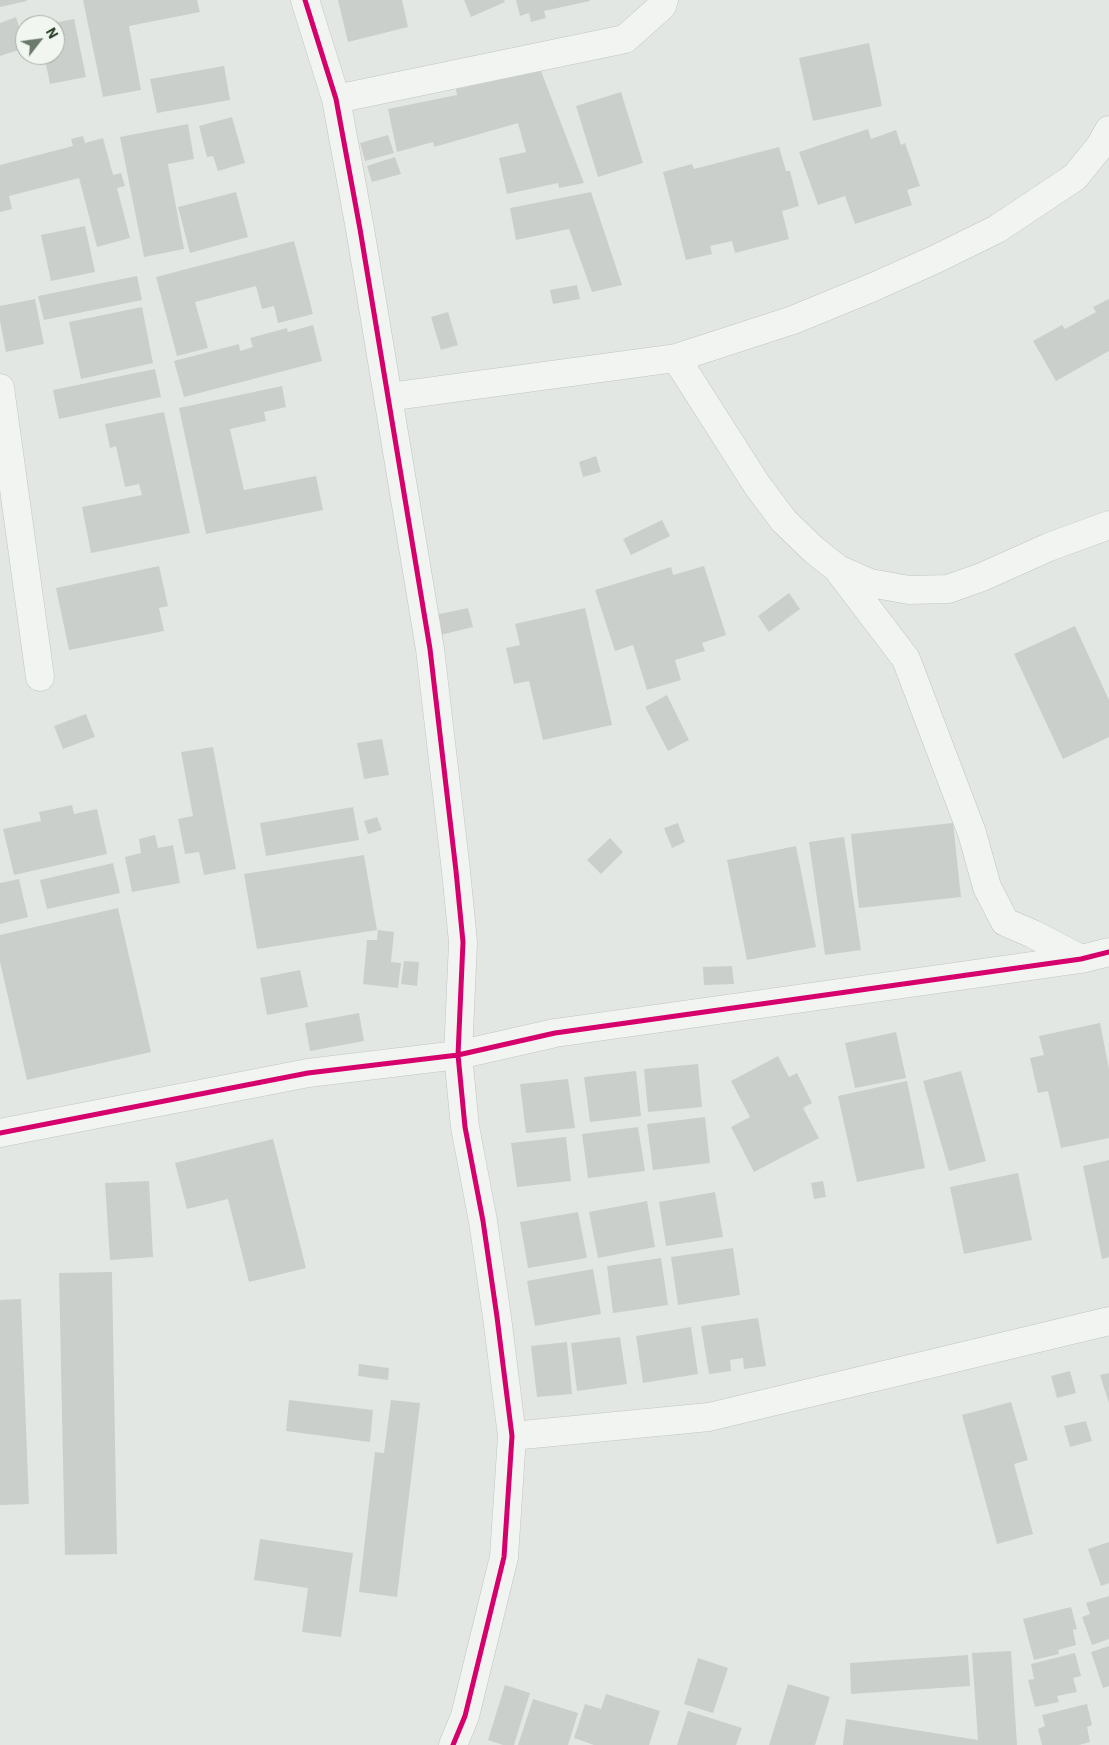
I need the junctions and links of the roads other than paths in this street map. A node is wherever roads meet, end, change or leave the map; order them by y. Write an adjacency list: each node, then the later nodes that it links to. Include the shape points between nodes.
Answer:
1 (305, 0): 3 (street)
2 (664, 0): 3 (street, via 662,6 625,39)
3 (336, 99): 7 (street)
4 (1109, 130): 5 (street, via 1075,177 997,229 828,306)
5 (676, 358): 7 (street); 9 (street, via 778,514)
6 (0, 388): 10 (street)
7 (388, 397): 13 (street, via 430,648 456,871 463,942)
8 (1109, 525): 9 (street, via 948,589 909,590 870,583)
9 (838, 569): 12 (street, via 906,659 972,833 987,887 1006,922)
10 (40, 677)
11 (1109, 952): 12 (street)
12 (1081, 959): 13 (street, via 555,1033)
13 (458, 1055): 14 (street, via 308,1073); 16 (street, via 465,1127 483,1221)
14 (0, 1133)
15 (1109, 1321): 16 (street, via 709,1417)
16 (512, 1436): 17 (street, via 504,1557 465,1716)
17 (453, 1745)

